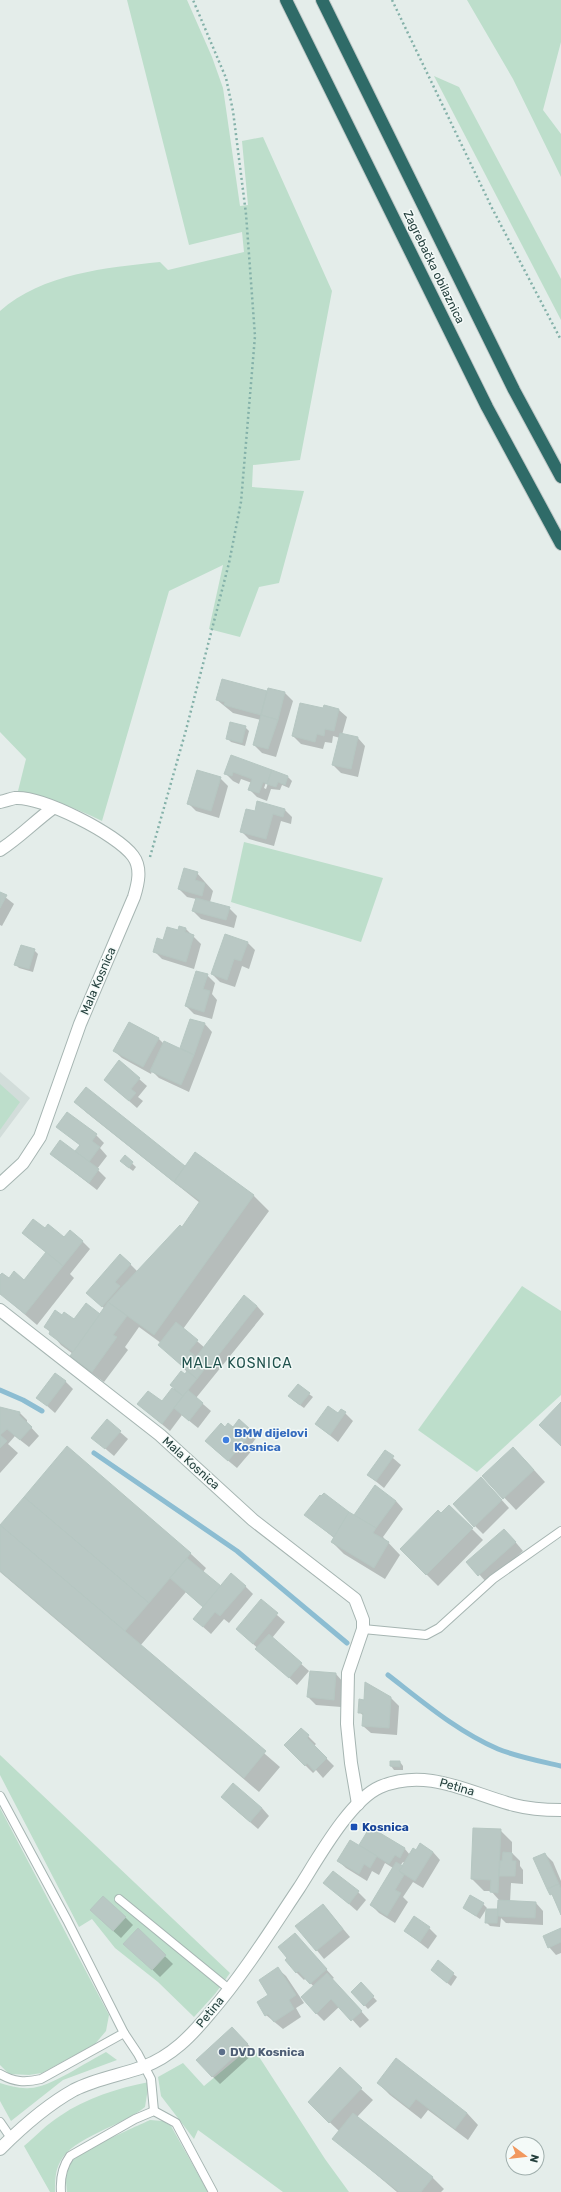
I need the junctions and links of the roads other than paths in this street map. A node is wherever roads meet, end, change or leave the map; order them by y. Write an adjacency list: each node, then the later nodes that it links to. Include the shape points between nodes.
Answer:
1 (286, 0): 4 (highway, Zagrebačka obilaznica, via 487,406)
2 (322, 0): 3 (highway, Zagrebačka obilaznica, via 514,390)
3 (561, 477)
4 (561, 544)
5 (0, 802): 6 (street, Mala Kosnica, via 15,798)
6 (53, 808): 7 (street); 8 (street, Mala Kosnica, via 97,827 119,841 134,856 139,881 80,1024 40,1136 23,1162)
7 (0, 850)
8 (0, 1184)
9 (0, 1310): 11 (street, Mala Kosnica, via 160,1435 253,1520 345,1590 355,1599 360,1609)
10 (561, 1531): 11 (lane, via 493,1579 439,1628 426,1635)
11 (363, 1629): 13 (street, via 348,1673 347,1724 350,1763)
12 (0, 1796): 17 (lane, via 67,1920)
13 (358, 1804): 14 (street, Petina, via 368,1794 392,1783 428,1780 461,1787 514,1805); 16 (street, Petina)
14 (561, 1810)
15 (119, 1899): 16 (lane)
16 (229, 1989): 18 (street, Petina, via 184,2043)
17 (124, 2034): 18 (lane); 19 (lane, via 41,2079 26,2082 9,2079)
18 (144, 2067): 20 (lane, via 151,2079); 22 (street, Petina, via 75,2090 50,2106)
19 (0, 2074)
20 (154, 2111): 24 (lane, via 70,2156 63,2165); 25 (lane, via 176,2123)
21 (0, 2122): 22 (lane)
22 (11, 2138): 23 (street, Petina)
23 (0, 2149)
24 (61, 2192)
25 (213, 2192)

